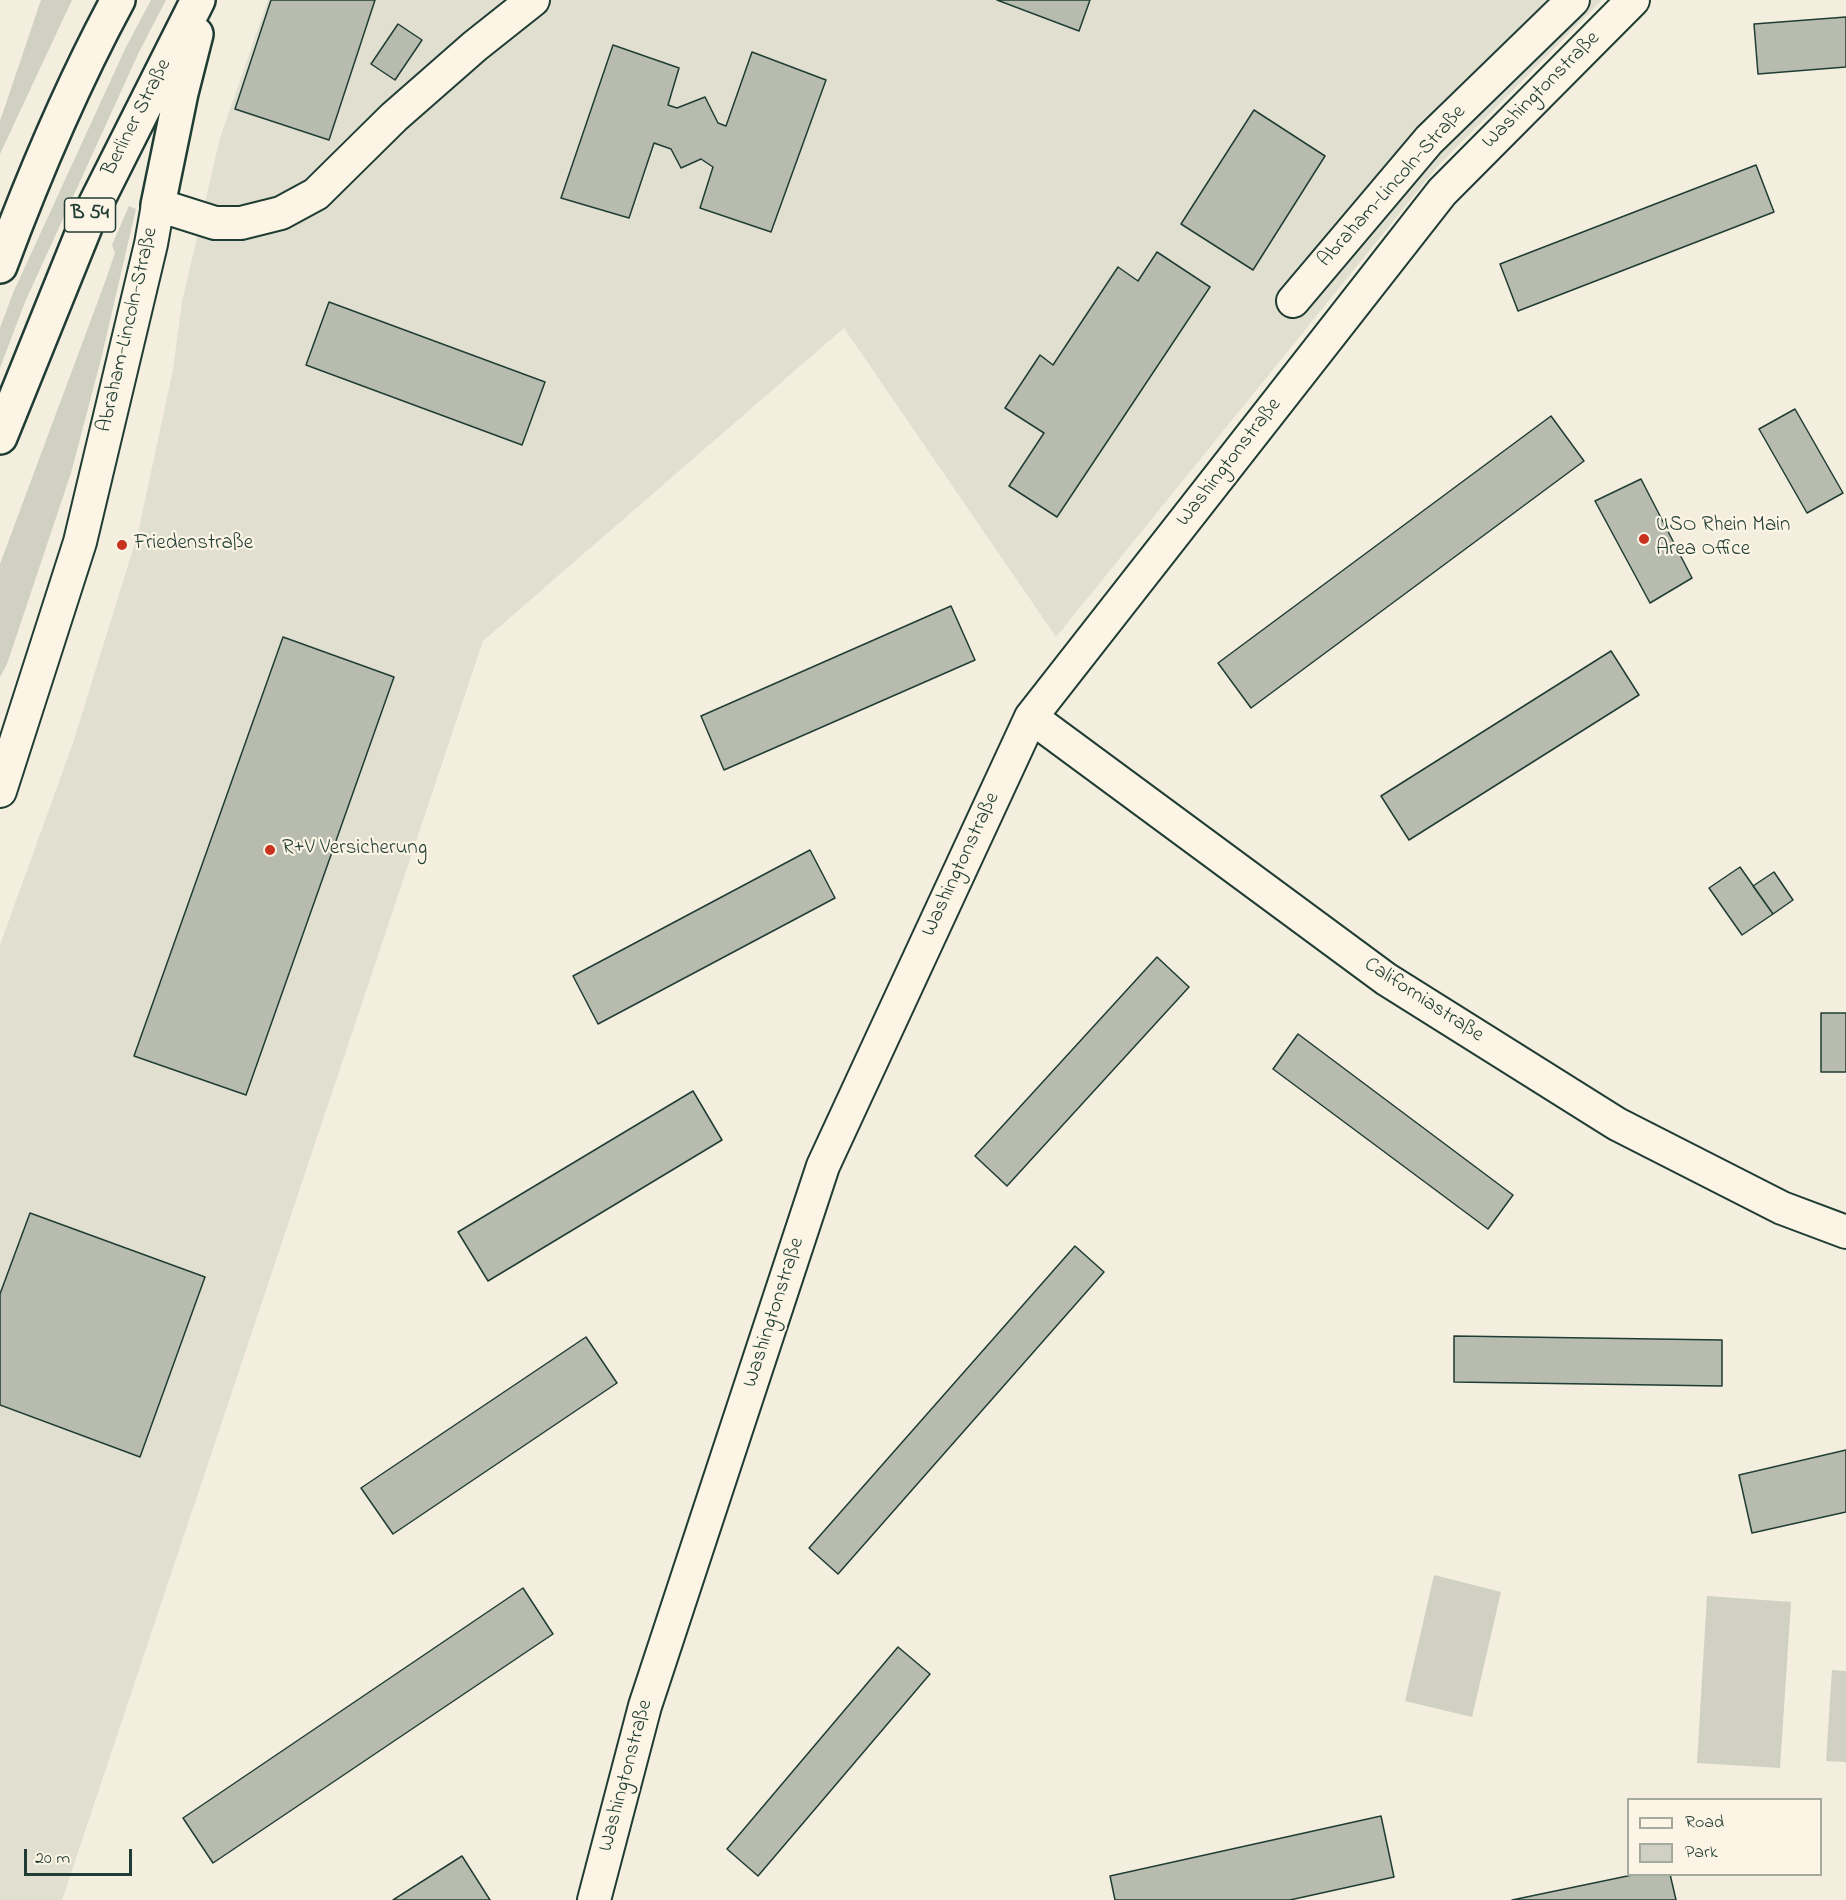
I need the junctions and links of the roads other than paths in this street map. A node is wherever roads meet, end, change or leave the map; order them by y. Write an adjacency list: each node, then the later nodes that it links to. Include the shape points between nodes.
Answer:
1 (118, 0): 7 (main road, via 94,44)
2 (198, 0): 12 (main road, Berliner Straße / B 54, via 89,217)
3 (205, 0): 8 (main road)
4 (534, 0): 8 (street, Abraham-Lincoln-Straße, via 475,45 403,109 316,194 281,213 242,223 215,223)
5 (1573, 0): 11 (street, Abraham-Lincoln-Straße, via 1429,140)
6 (1633, 0): 13 (street, Washingtonstraße, via 1442,192)
7 (27, 196): 9 (main road); 10 (main road)
8 (158, 205): 14 (street, Abraham-Lincoln-Straße, via 80,542)
9 (0, 230)
10 (0, 266)
11 (1293, 302)
12 (0, 437)
13 (1031, 717): 15 (street, Californiastraße, via 1386,979 1617,1124 1782,1208); 16 (street, Washingtonstraße, via 823,1166 645,1706)
14 (0, 791)
15 (1846, 1232)
16 (594, 1900)

